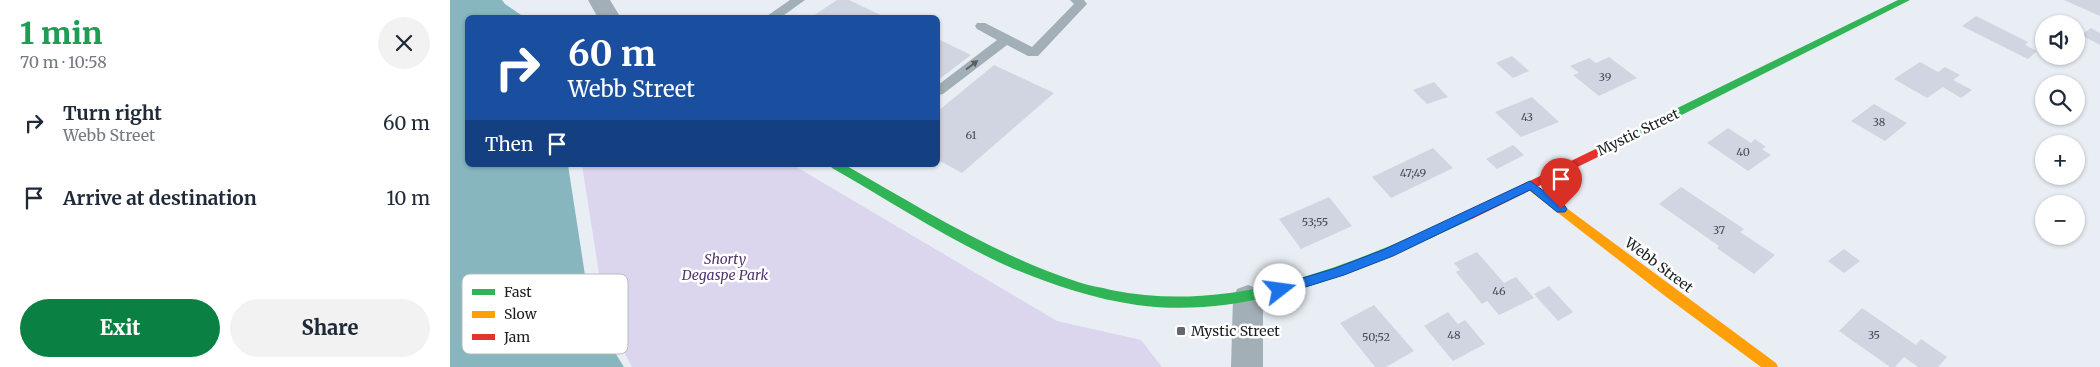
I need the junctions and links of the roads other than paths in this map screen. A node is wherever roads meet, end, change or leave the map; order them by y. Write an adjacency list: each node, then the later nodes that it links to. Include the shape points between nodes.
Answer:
1 (599, 0): 5 (street)
2 (799, 0): 6 (lane)
3 (1076, 0): 8 (lane, via 1081,4 1033,53)
4 (1905, 0): 11 (street, Mystic Street)
5 (608, 15)
6 (775, 15)
7 (981, 26): 8 (lane)
8 (1006, 39): 9 (lane, one-way to 8)
9 (940, 89)
10 (842, 167): 12 (street, Mystic Street, via 997,256 1076,288 1139,301 1205,303)
11 (1530, 185): 12 (street, Mystic Street, via 1389,252 1297,286); 14 (street, Webb Street)
12 (1248, 298): 13 (street)
13 (1247, 367)
14 (1771, 367)

